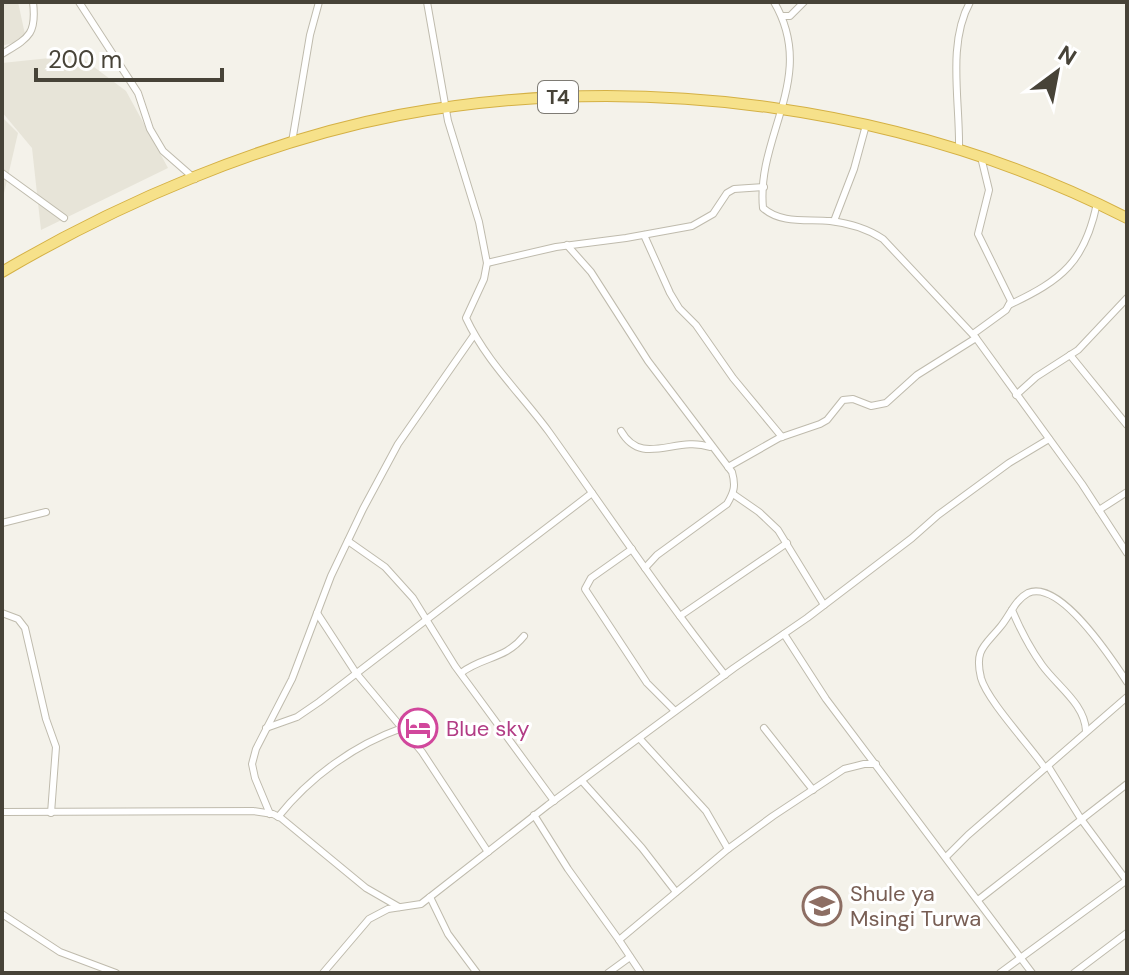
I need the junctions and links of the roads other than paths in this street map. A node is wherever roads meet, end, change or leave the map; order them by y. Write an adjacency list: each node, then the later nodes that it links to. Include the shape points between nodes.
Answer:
1 (33, 2): 9 (street, via 30,34)
2 (79, 2): 17 (street, via 138,93 163,151)
3 (319, 2): 13 (street)
4 (427, 2): 10 (street)
5 (774, 2): 8 (street)
6 (804, 2): 8 (street, via 790,16)
7 (970, 2): 14 (street, via 956,54)
8 (782, 16): 11 (street, via 791,69)
9 (2, 54)
10 (446, 108): 11 (highway, T4, via 629,95); 13 (highway, T4); 25 (street)
11 (782, 108): 12 (highway, T4); 18 (street)
12 (866, 125): 14 (highway, T4); 22 (street)
13 (292, 142): 17 (highway, T4)
14 (959, 148): 15 (highway, T4)
15 (981, 157): 19 (highway, T4); 28 (street, via 989,190 978,234)
16 (2, 173): 20 (street)
17 (195, 179): 26 (highway, T4, via 139,199)
18 (764, 187): 22 (street, via 763,208 769,214); 23 (street, via 734,189 713,214 692,226)
19 (1097, 203): 21 (highway, T4); 28 (street, via 1085,243 1065,272)
20 (64, 218)
21 (1127, 218)
22 (834, 221): 31 (street, via 883,239)
23 (644, 235): 24 (street); 36 (street, via 679,308)
24 (567, 245): 25 (street); 38 (street)
25 (487, 263): 30 (street, via 466,318)
26 (2, 272)
27 (1127, 298): 29 (street)
28 (1009, 305): 31 (street)
29 (1124, 307): 32 (street)
30 (474, 335): 41 (street); 46 (street, via 398,444)
31 (975, 336): 33 (street); 36 (street, via 886,403 871,406 843,400 827,420)
32 (1070, 355): 33 (street); 34 (street)
33 (1016, 395): 37 (street)
34 (1127, 425)
35 (621, 431): 38 (street, via 634,448 644,450 694,442)
36 (782, 437): 39 (street)
37 (1049, 439): 43 (street); 51 (street, via 938,515)
38 (710, 447): 39 (street)
39 (728, 467): 42 (street)
40 (1127, 492): 43 (street)
41 (592, 493): 48 (street); 56 (street)
42 (733, 494): 47 (street, via 759,512); 50 (street, via 718,512)
43 (1099, 510): 49 (street)
44 (46, 512): 45 (street)
45 (2, 523)
46 (348, 541): 54 (street); 56 (street, via 393,575)
47 (787, 543): 51 (street); 55 (street)
48 (632, 549): 50 (street); 64 (street, via 591,578 585,589 647,683)
49 (1127, 553)
50 (645, 568): 55 (street)
51 (824, 605): 57 (street)
52 (1012, 610): 62 (street, via 1033,591 1058,598); 68 (street, via 1043,666 1083,715); 71 (street, via 982,645 978,665 982,683)
53 (2, 613): 77 (street, via 25,628 56,747)
54 (317, 613): 59 (street); 65 (street)
55 (680, 616): 61 (street)
56 (425, 620): 59 (street); 60 (street)
57 (784, 634): 61 (street); 70 (street)
58 (524, 636): 60 (street, via 504,655 472,664)
59 (356, 673): 65 (street, via 297,717); 66 (street)
60 (461, 673): 75 (street)
61 (725, 675): 64 (street)
62 (1127, 682)
63 (1127, 697): 68 (street)
64 (675, 711): 69 (street)
65 (266, 728): 78 (street, via 252,764)
66 (402, 728): 78 (street, via 345,755); 82 (street)
67 (764, 728): 74 (street)
68 (1086, 731): 71 (street)
69 (640, 739): 72 (street); 81 (street, via 706,811)
70 (876, 764): 74 (street, via 844,769); 83 (street)
71 (1046, 767): 80 (street); 83 (street)
72 (582, 781): 75 (street); 87 (street)
73 (1127, 784): 80 (street)
74 (813, 790): 81 (street)
75 (554, 801): 79 (street)
76 (2, 812): 77 (street)
77 (51, 813): 78 (street)
78 (274, 815): 90 (street, via 366,888)
79 (534, 815): 82 (street); 93 (street)
80 (1081, 819): 85 (street); 89 (street)
81 (728, 849): 87 (street)
82 (488, 852): 88 (street)
83 (947, 856): 89 (street)
84 (1127, 861): 85 (street)
85 (1117, 868): 86 (street)
86 (1127, 881): 95 (street)
87 (676, 892): 93 (street)
88 (430, 897): 90 (street); 98 (street, via 448,934)
89 (978, 900): 95 (street)
90 (399, 907): 97 (street, via 369,919)
91 (2, 914): 96 (street, via 60,952)
92 (1127, 933): 103 (street)
93 (619, 940): 94 (street)
94 (630, 957): 99 (street); 100 (street)
95 (1021, 958): 101 (street); 102 (street)
96 (116, 973)
97 (323, 973)
98 (477, 973)
99 (608, 973)
100 (641, 973)
101 (1000, 973)
102 (1032, 973)
103 (1074, 973)

